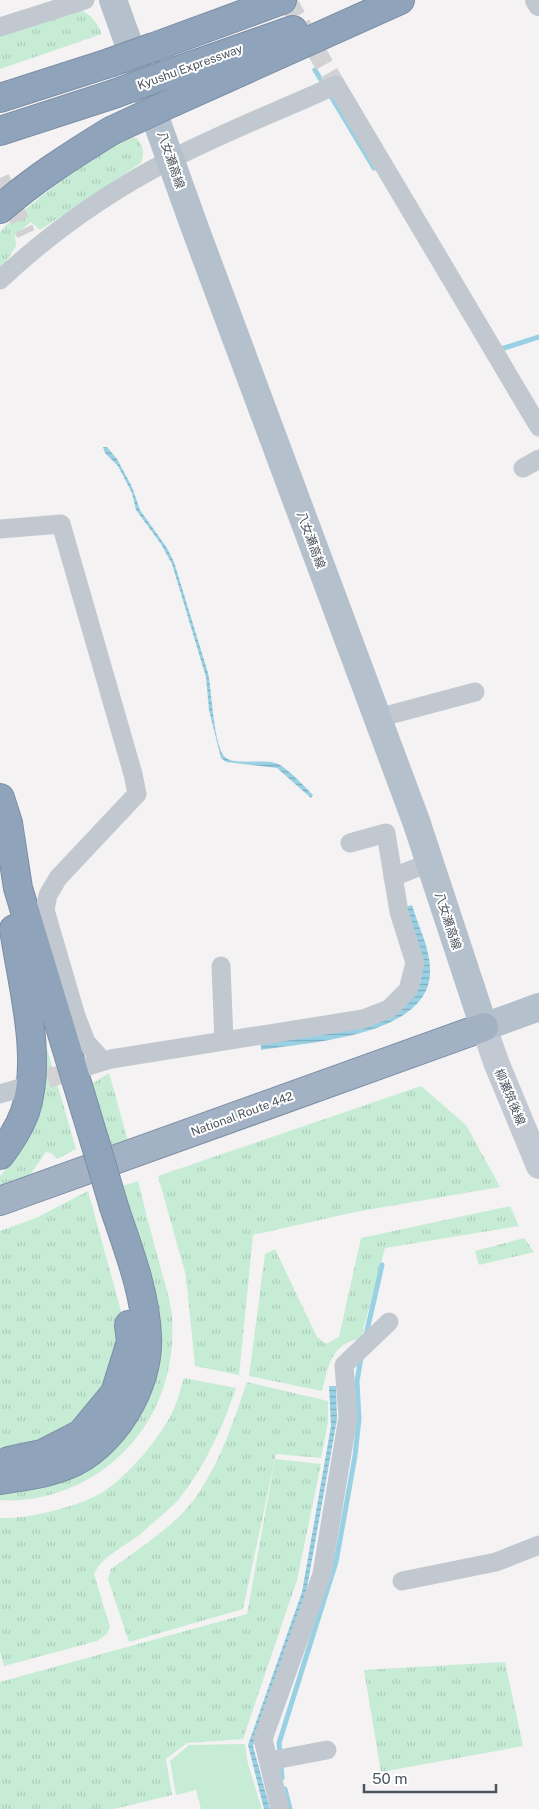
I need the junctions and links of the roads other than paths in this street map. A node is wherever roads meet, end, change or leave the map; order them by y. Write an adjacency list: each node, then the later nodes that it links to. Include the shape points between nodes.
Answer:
1 (85, 0): 8 (street)
2 (113, 0): 13 (main road, 八女瀬高線)
3 (282, 0): 9 (highway, bridge)
4 (379, 0): 12 (highway, Kyushu Expressway, bridge)
5 (400, 0): 14 (highway, bridge, via 111,131 67,158)
6 (536, 0): 7 (street)
7 (539, 4)
8 (0, 27)
9 (106, 54): 10 (highway); 11 (highway)
10 (0, 81)
11 (0, 98)
12 (0, 131)
13 (171, 159): 15 (street, via 78,217 30,242); 16 (street, via 336,85); 19 (main road, 八女瀬高線)
14 (0, 208)
15 (0, 280)
16 (539, 427)
17 (0, 529): 30 (street, via 62,524 137,794 58,878 48,895 45,910 86,1042)
18 (475, 692): 19 (street)
19 (378, 718): 22 (main road, 八女瀬高線)
20 (0, 798): 34 (highway, via 8,823 18,888)
21 (350, 843): 23 (street, via 386,834)
22 (429, 864): 23 (street); 28 (main road, 八女瀬高線)
23 (393, 877): 29 (street, via 399,912 415,963 408,990 396,1003 363,1019)
24 (0, 894): 25 (highway)
25 (14, 929): 34 (highway); 35 (highway, via 31,1046 30,1083 25,1111 14,1136)
26 (221, 966): 29 (street)
27 (539, 1006): 28 (main road)
28 (484, 1027): 36 (main road, 柳瀬筑後線); 37 (highway, National Route 442)
29 (224, 1041): 30 (street)
30 (103, 1061): 31 (street)
31 (82, 1068)
32 (20, 1088): 33 (street)
33 (0, 1094)
34 (89, 1141): 38 (highway)
35 (0, 1155)
36 (539, 1166)
37 (0, 1201)
38 (109, 1209): 40 (highway, via 124,1284 131,1342 115,1393 81,1434 42,1454 13,1462); 41 (highway, via 138,1279 148,1338 143,1373 132,1400 108,1438 69,1465)
39 (389, 1322): 45 (street, via 344,1365 348,1417 322,1574 263,1739)
40 (0, 1461)
41 (0, 1480)
42 (539, 1545): 43 (street, via 496,1562)
43 (402, 1581)
44 (327, 1750): 45 (street)
45 (268, 1761): 46 (street)
46 (280, 1809)

